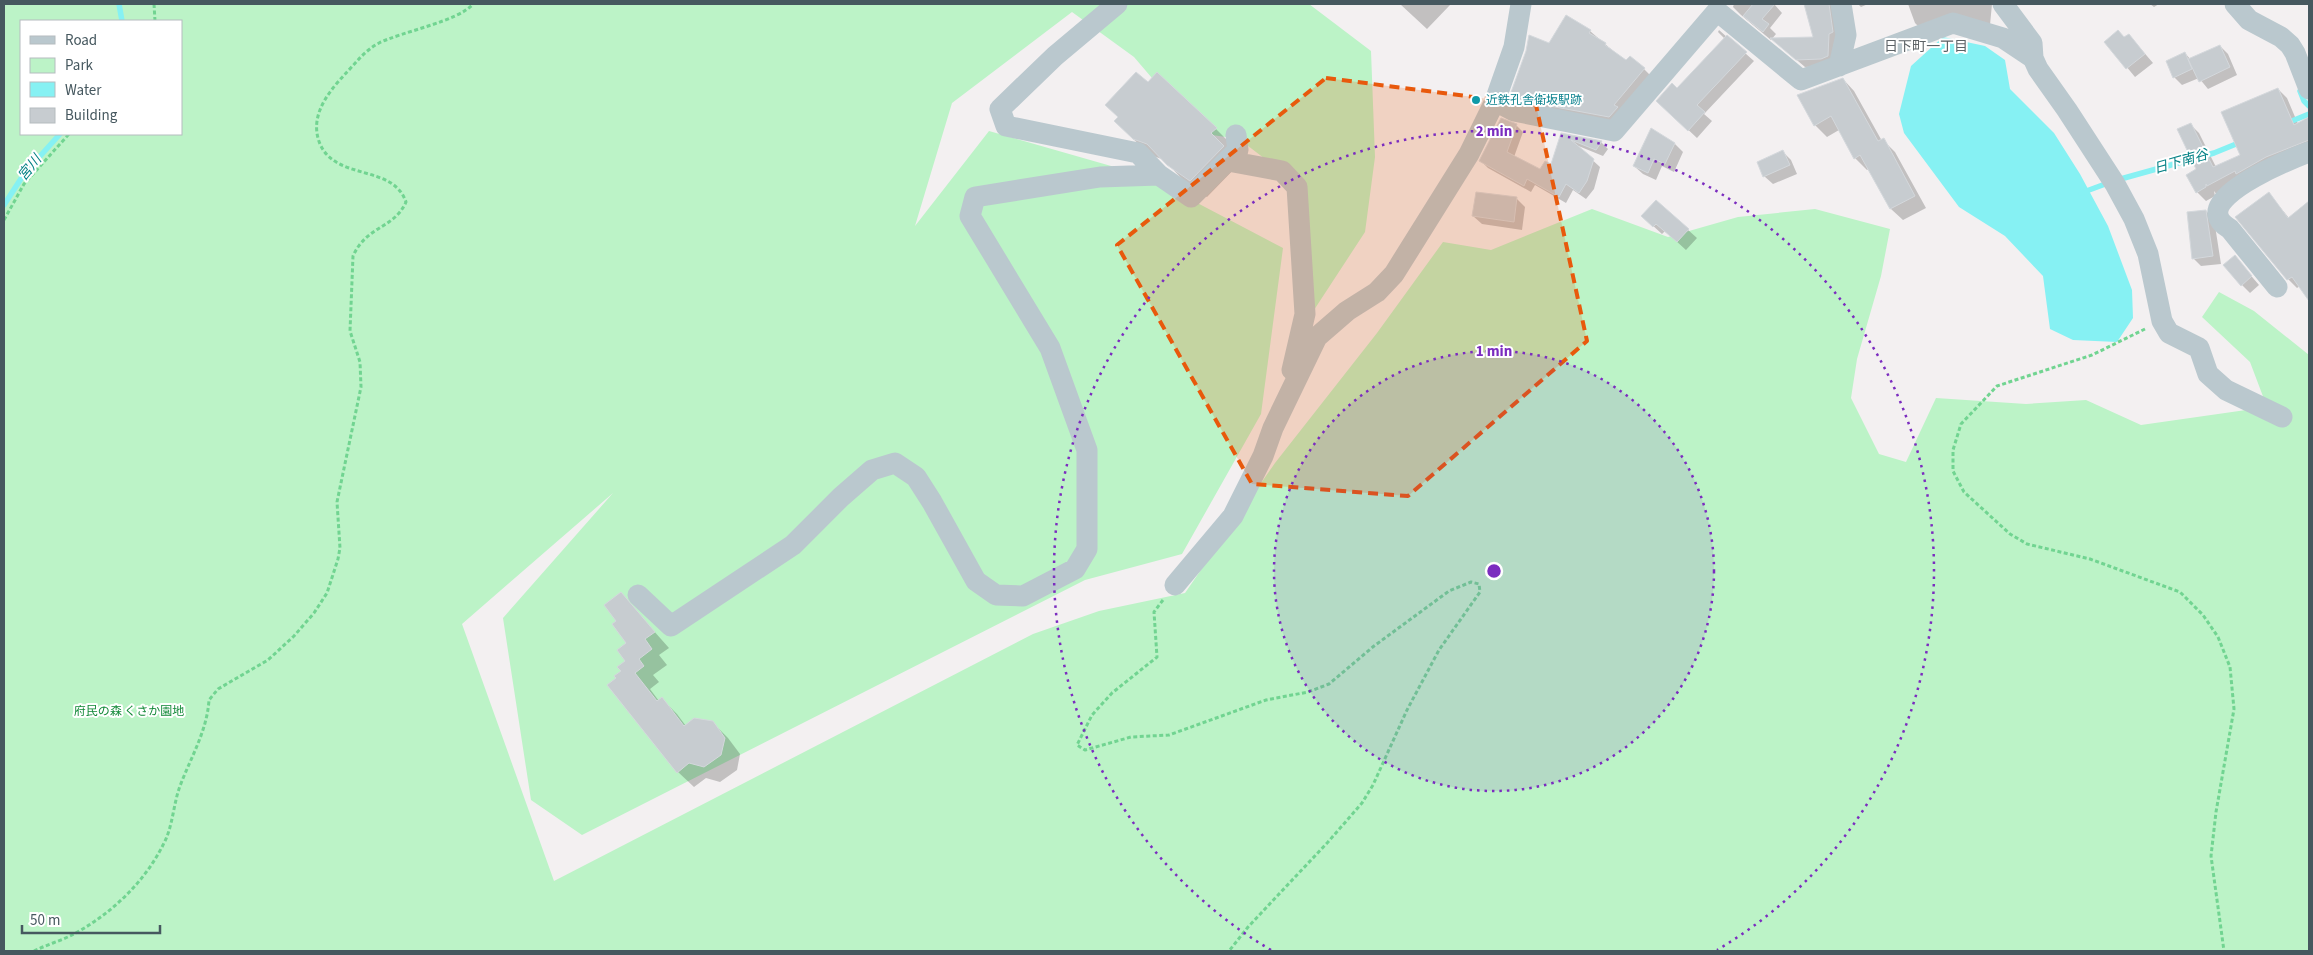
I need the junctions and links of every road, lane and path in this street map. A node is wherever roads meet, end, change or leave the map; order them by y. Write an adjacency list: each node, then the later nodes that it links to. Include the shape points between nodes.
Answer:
1 (154, 4): 8 (path)
2 (473, 4): 25 (path, via 457,15 380,43 367,51 331,89 316,121 318,141 337,164 386,179 403,193 406,202 395,219 372,231 353,256 350,331 360,362 361,388 337,502 340,548 326,593 314,613 268,660 218,689 209,700 202,736 179,789 164,844 145,873 117,905 96,921 73,935)
3 (1117, 4): 17 (street, via 1054,56 1000,109 1006,126 1138,153)
4 (1521, 4): 12 (street, via 1514,48)
5 (1841, 4): 10 (street, via 1846,35)
6 (2003, 4): 9 (street, via 2032,43)
7 (2235, 4): 11 (street, via 2248,20 2290,45)
8 (155, 20)
9 (2033, 58): 10 (street, via 2003,38 1952,23); 20 (street, via 2114,181 2134,219 2148,254)
10 (1844, 64): 12 (street, via 1801,80 1718,11 1614,131 1514,111)
11 (2309, 89)
12 (1494, 100): 22 (street, via 1469,154 1407,256 1377,292 1347,311 1317,337)
13 (68, 135): 18 (path, via 24,184)
14 (1236, 135): 16 (street, via 1238,150)
15 (2309, 152): 19 (street, via 2250,178 2229,194 2218,208 2217,215 2222,224 2230,229)
16 (1228, 161): 17 (street, via 1191,197); 22 (street, via 1282,171 1297,187 1306,314 1288,388)
17 (1159, 175): 24 (street, via 1100,177 975,198 970,216 1050,348 1087,450 1087,549 1075,569 1022,596 996,595 976,581 916,476 895,463 872,470 793,545 671,626)
18 (4, 220)
19 (2277, 288)
20 (2162, 321): 21 (street, via 2169,334 2199,348 2208,374 2226,390); 27 (path, via 2092,356 1997,386 1961,424 1953,450 1953,471 1964,492 2010,534 2027,544 2090,559 2180,592 2203,615 2218,637 2230,667 2234,710 2211,856)
21 (2282, 417)
22 (1273, 428): 23 (street, via 1233,516)
23 (1175, 584): 26 (path, via 1154,612 1157,656 1112,693 1092,715 1076,744 1085,750 1132,737 1168,736 1266,700 1330,684 1374,646 1449,591 1472,582 1479,584 1480,592 1439,650 1362,803)
24 (638, 595)
25 (34, 951)
26 (1229, 951)
27 (2224, 951)

